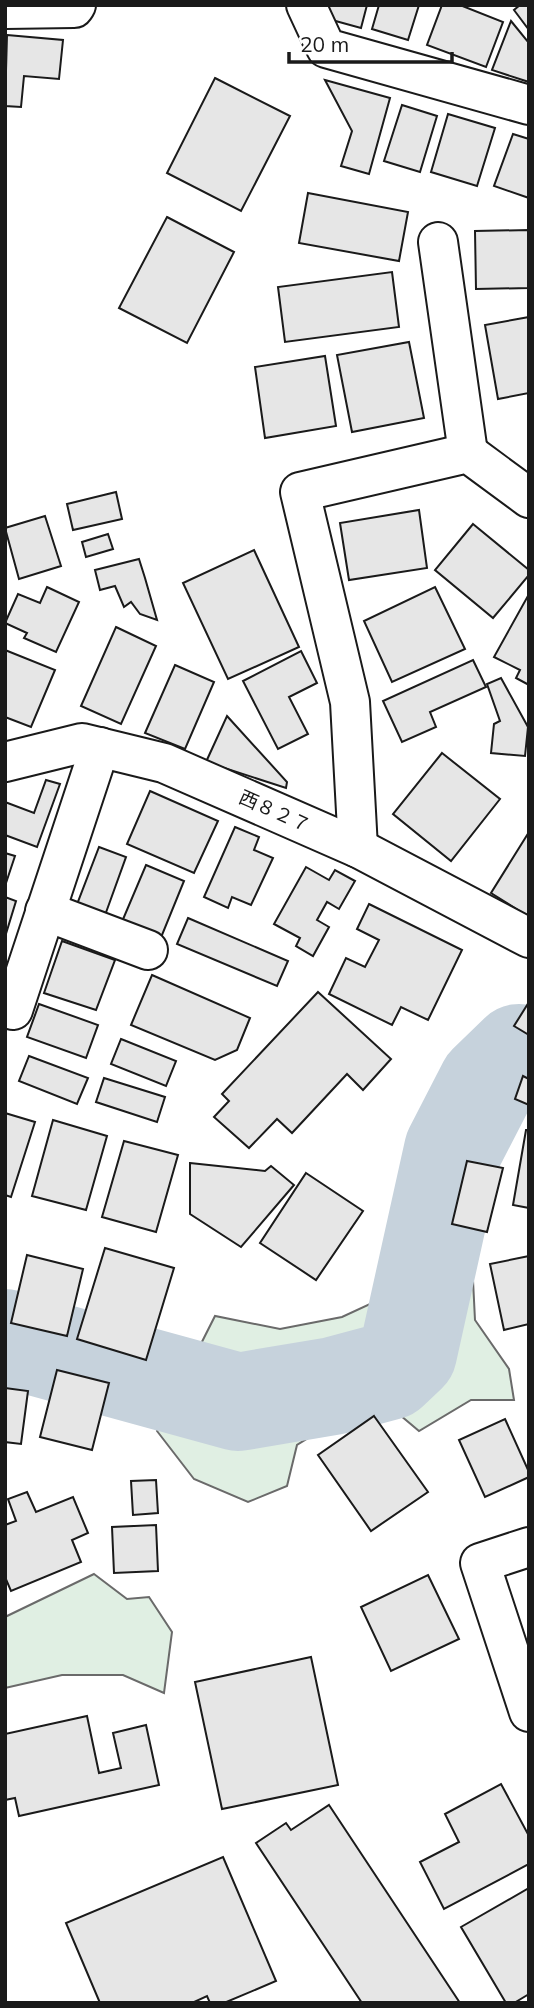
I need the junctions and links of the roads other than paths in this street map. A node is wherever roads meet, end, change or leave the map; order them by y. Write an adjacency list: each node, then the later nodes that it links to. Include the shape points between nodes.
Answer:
1 (76, 5): 3 (street)
2 (306, 5): 4 (street, via 327,48)
3 (5, 9)
4 (529, 105)
5 (438, 242): 6 (street)
6 (468, 453): 7 (street); 10 (street, via 300,492 350,702)
7 (529, 498)
8 (100, 747): 9 (street, 西８２７, via 82,743); 10 (street, 西８２７, via 164,763); 11 (street)
9 (5, 762)
10 (359, 848): 12 (street, 西８２７)
11 (45, 911): 13 (street); 14 (street)
12 (529, 938)
13 (148, 950)
14 (13, 1010)
15 (529, 1547): 16 (street, via 481,1563)
16 (529, 1712)

